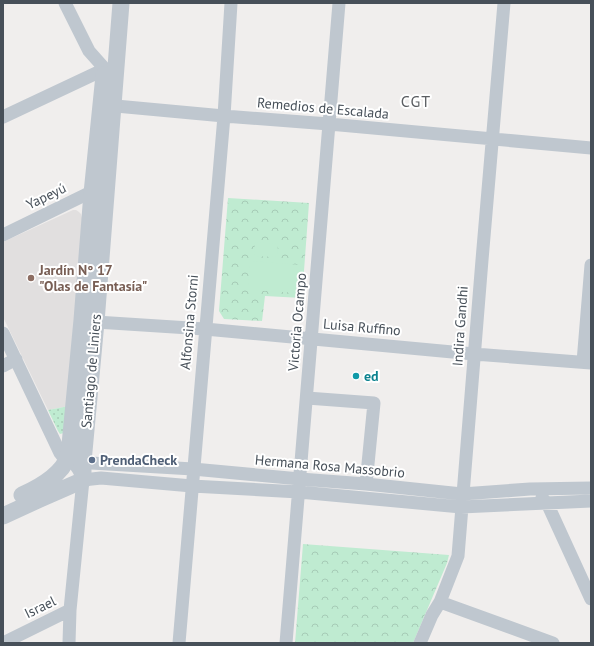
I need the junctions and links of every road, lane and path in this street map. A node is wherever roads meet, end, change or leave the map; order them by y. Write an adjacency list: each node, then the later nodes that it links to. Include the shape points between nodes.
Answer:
1 (65, 3): 7 (street, via 89,51)
2 (110, 3): 7 (street, Santiago de Liniers)
3 (121, 3): 7 (street, Santiago de Liniers)
4 (231, 3): 9 (street, Alfonsina Storni)
5 (338, 3): 11 (street, Victoria Ocampo)
6 (504, 3): 12 (street, Indira Gandhi)
7 (110, 70): 8 (street, Santiago de Liniers); 10 (street)
8 (107, 105): 9 (street, Remedios de Escalada); 14 (street, Santiago de Liniers)
9 (224, 116): 11 (street, Remedios de Escalada); 18 (street, Alfonsina Storni)
10 (3, 117)
11 (329, 124): 12 (street, Remedios de Escalada); 20 (street, Victoria Ocampo)
12 (493, 139): 13 (street, Remedios de Escalada); 21 (street, Indira Gandhi)
13 (591, 148)
14 (99, 194): 15 (street, Yapeyú, via 89,193); 17 (street, Santiago de Liniers)
15 (3, 236)
16 (591, 265): 23 (street)
17 (89, 321): 18 (street, Luisa Ruffino); 26 (street, Santiago de Liniers); 28 (street, Santiago de Liniers)
18 (205, 329): 20 (street, Luisa Ruffino); 29 (street, Alfonsina Storni)
19 (3, 333): 22 (street)
20 (311, 339): 21 (street, Luisa Ruffino); 25 (street, Victoria Ocampo)
21 (474, 354): 23 (street, Luisa Ruffino); 36 (street, Indira Gandhi)
22 (16, 360): 24 (street); 27 (street)
23 (587, 362)
24 (3, 366)
25 (307, 398): 31 (street, via 374,403); 33 (street, Victoria Ocampo)
26 (71, 433): 27 (street, Santiago de Liniers, via 67,441 57,441); 28 (street, Santiago de Liniers, via 69,455)
27 (52, 437): 28 (street, via 60,453)
28 (75, 462): 29 (street, Hermana Rosa Massobrio); 30 (street, Santiago de Liniers); 39 (street, via 63,467 39,487)
29 (193, 469): 32 (street, Alfonsina Storni); 33 (street, Hermana Rosa Massobrio)
30 (83, 480): 32 (street, Hermana Rosa Massobrio, via 101,478); 41 (street); 44 (street, Santiago de Liniers)
31 (366, 484): 33 (street, Hermana Rosa Massobrio); 36 (street, Hermana Rosa Massobrio)
32 (192, 486): 33 (street, Hermana Rosa Massobrio); 47 (street, Alfonsina Storni)
33 (299, 486): 40 (street, Hermana Rosa Massobrio); 48 (street, Victoria Ocampo)
34 (591, 488): 35 (street, Hermana Rosa Massobrio)
35 (530, 489): 36 (street, Hermana Rosa Massobrio); 38 (street)
36 (462, 494): 40 (street, Indira Gandhi)
37 (591, 501): 38 (street, Hermana Rosa Massobrio)
38 (547, 503): 40 (street, Hermana Rosa Massobrio); 42 (street)
39 (3, 504)
40 (461, 507): 43 (street, Indira Gandhi, via 458,556)
41 (3, 516)
42 (591, 599)
43 (440, 602): 49 (street, Indira Gandhi); 50 (street)
44 (70, 610): 45 (street, Israel); 46 (street, Santiago de Liniers)
45 (3, 643)
46 (68, 643)
47 (179, 643)
48 (286, 643)
49 (420, 643)
50 (553, 643)

